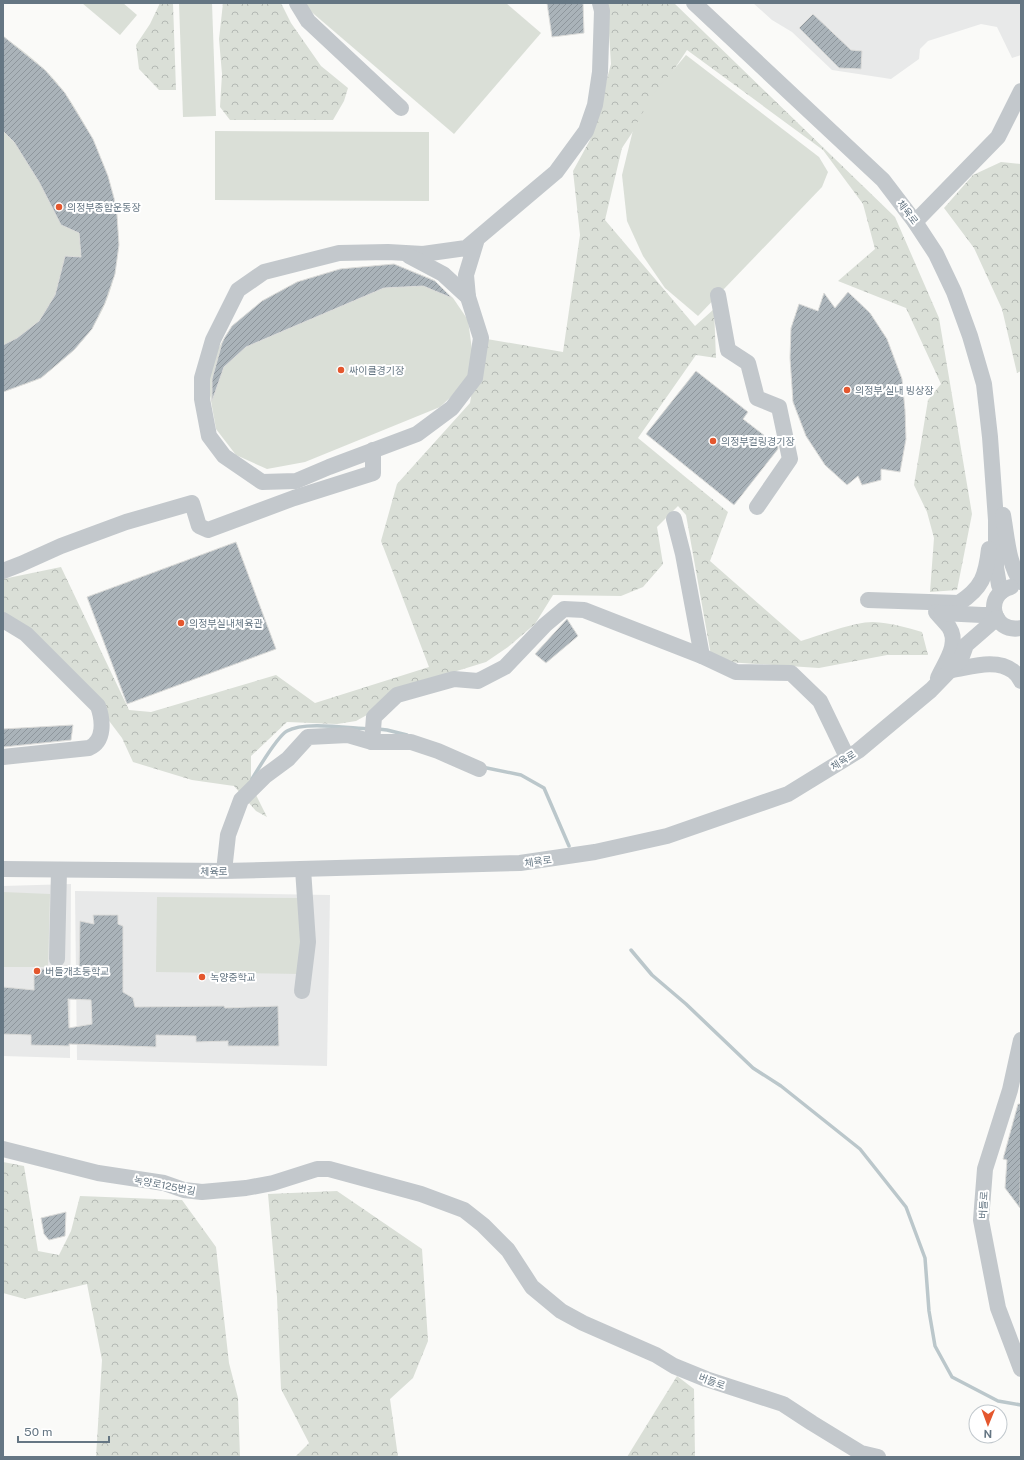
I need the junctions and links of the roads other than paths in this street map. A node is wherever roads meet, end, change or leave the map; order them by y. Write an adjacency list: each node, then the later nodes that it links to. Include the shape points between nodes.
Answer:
1 (297, 3): 5 (street, via 308,21)
2 (600, 3): 7 (street, via 600,72 595,105 586,131 556,172)
3 (694, 3): 6 (street, 체육로, via 883,180)
4 (1021, 91): 6 (street, via 998,138)
5 (401, 108)
6 (915, 222): 12 (street, 체육로, via 936,254 954,292 984,384)
7 (477, 239): 8 (street, via 466,248 423,254); 10 (street, via 466,275)
8 (402, 253): 10 (street, via 442,274); 11 (street, via 339,253 264,272 238,290 214,340 202,378 202,399 209,436 224,456 262,482 296,481)
9 (718, 295): 13 (street, via 728,350 748,363 757,398 779,407 790,459)
10 (468, 297): 11 (street, via 480,338 474,378 452,408 417,434)
11 (373, 450): 15 (street, via 373,473 294,498 208,530 200,526 192,503 126,522)
12 (994, 494): 16 (street, via 1003,514 1012,562); 18 (street, via 987,565 980,585); 20 (street, via 996,567)
13 (757, 507)
14 (674, 519): 22 (street)
15 (3, 571)
16 (1021, 582)
17 (1021, 588): 20 (street, via 1008,588)
18 (965, 600): 19 (street, via 868,600 900,612); 20 (street)
19 (936, 612): 20 (street); 25 (street, via 949,627 953,636 953,647)
20 (1006, 618): 23 (street, 체육로, via 975,651)
21 (3, 620): 27 (street, via 26,634 98,706 102,716 101,737 96,745 89,748)
22 (702, 656): 26 (street, via 584,610 564,610 545,625 505,667 478,681 454,679 397,695 374,717); 28 (street, via 736,672 791,673 820,701)
23 (956, 665): 24 (street, via 1007,666); 25 (street, 체육로)
24 (1021, 681)
25 (931, 690): 28 (street, 체육로)
26 (372, 740): 29 (street, via 411,742); 33 (street, via 348,735 308,737 288,759 265,776 241,800 228,836)
27 (3, 757)
28 (847, 757): 31 (street, 체육로, via 788,794 667,836 595,852 520,863)
29 (479, 769)
30 (3, 869): 32 (street, 체육로)
31 (303, 869): 33 (street, 체육로); 35 (street, via 308,942)
32 (59, 870): 33 (street, 체육로); 34 (street)
33 (224, 871)
34 (57, 959)
35 (302, 991)
36 (1021, 1040): 39 (street, 버들로, via 1010,1090 985,1169 981,1220 998,1308)
37 (3, 1149): 38 (street, 녹양로125번길, via 98,1173 164,1183 184,1190 202,1192 246,1188 317,1169)
38 (329, 1169): 40 (street, 버들로, via 422,1194 464,1210 508,1250 532,1287 561,1311 716,1384 782,1404 854,1449)
39 (1021, 1370)
40 (878, 1457)

